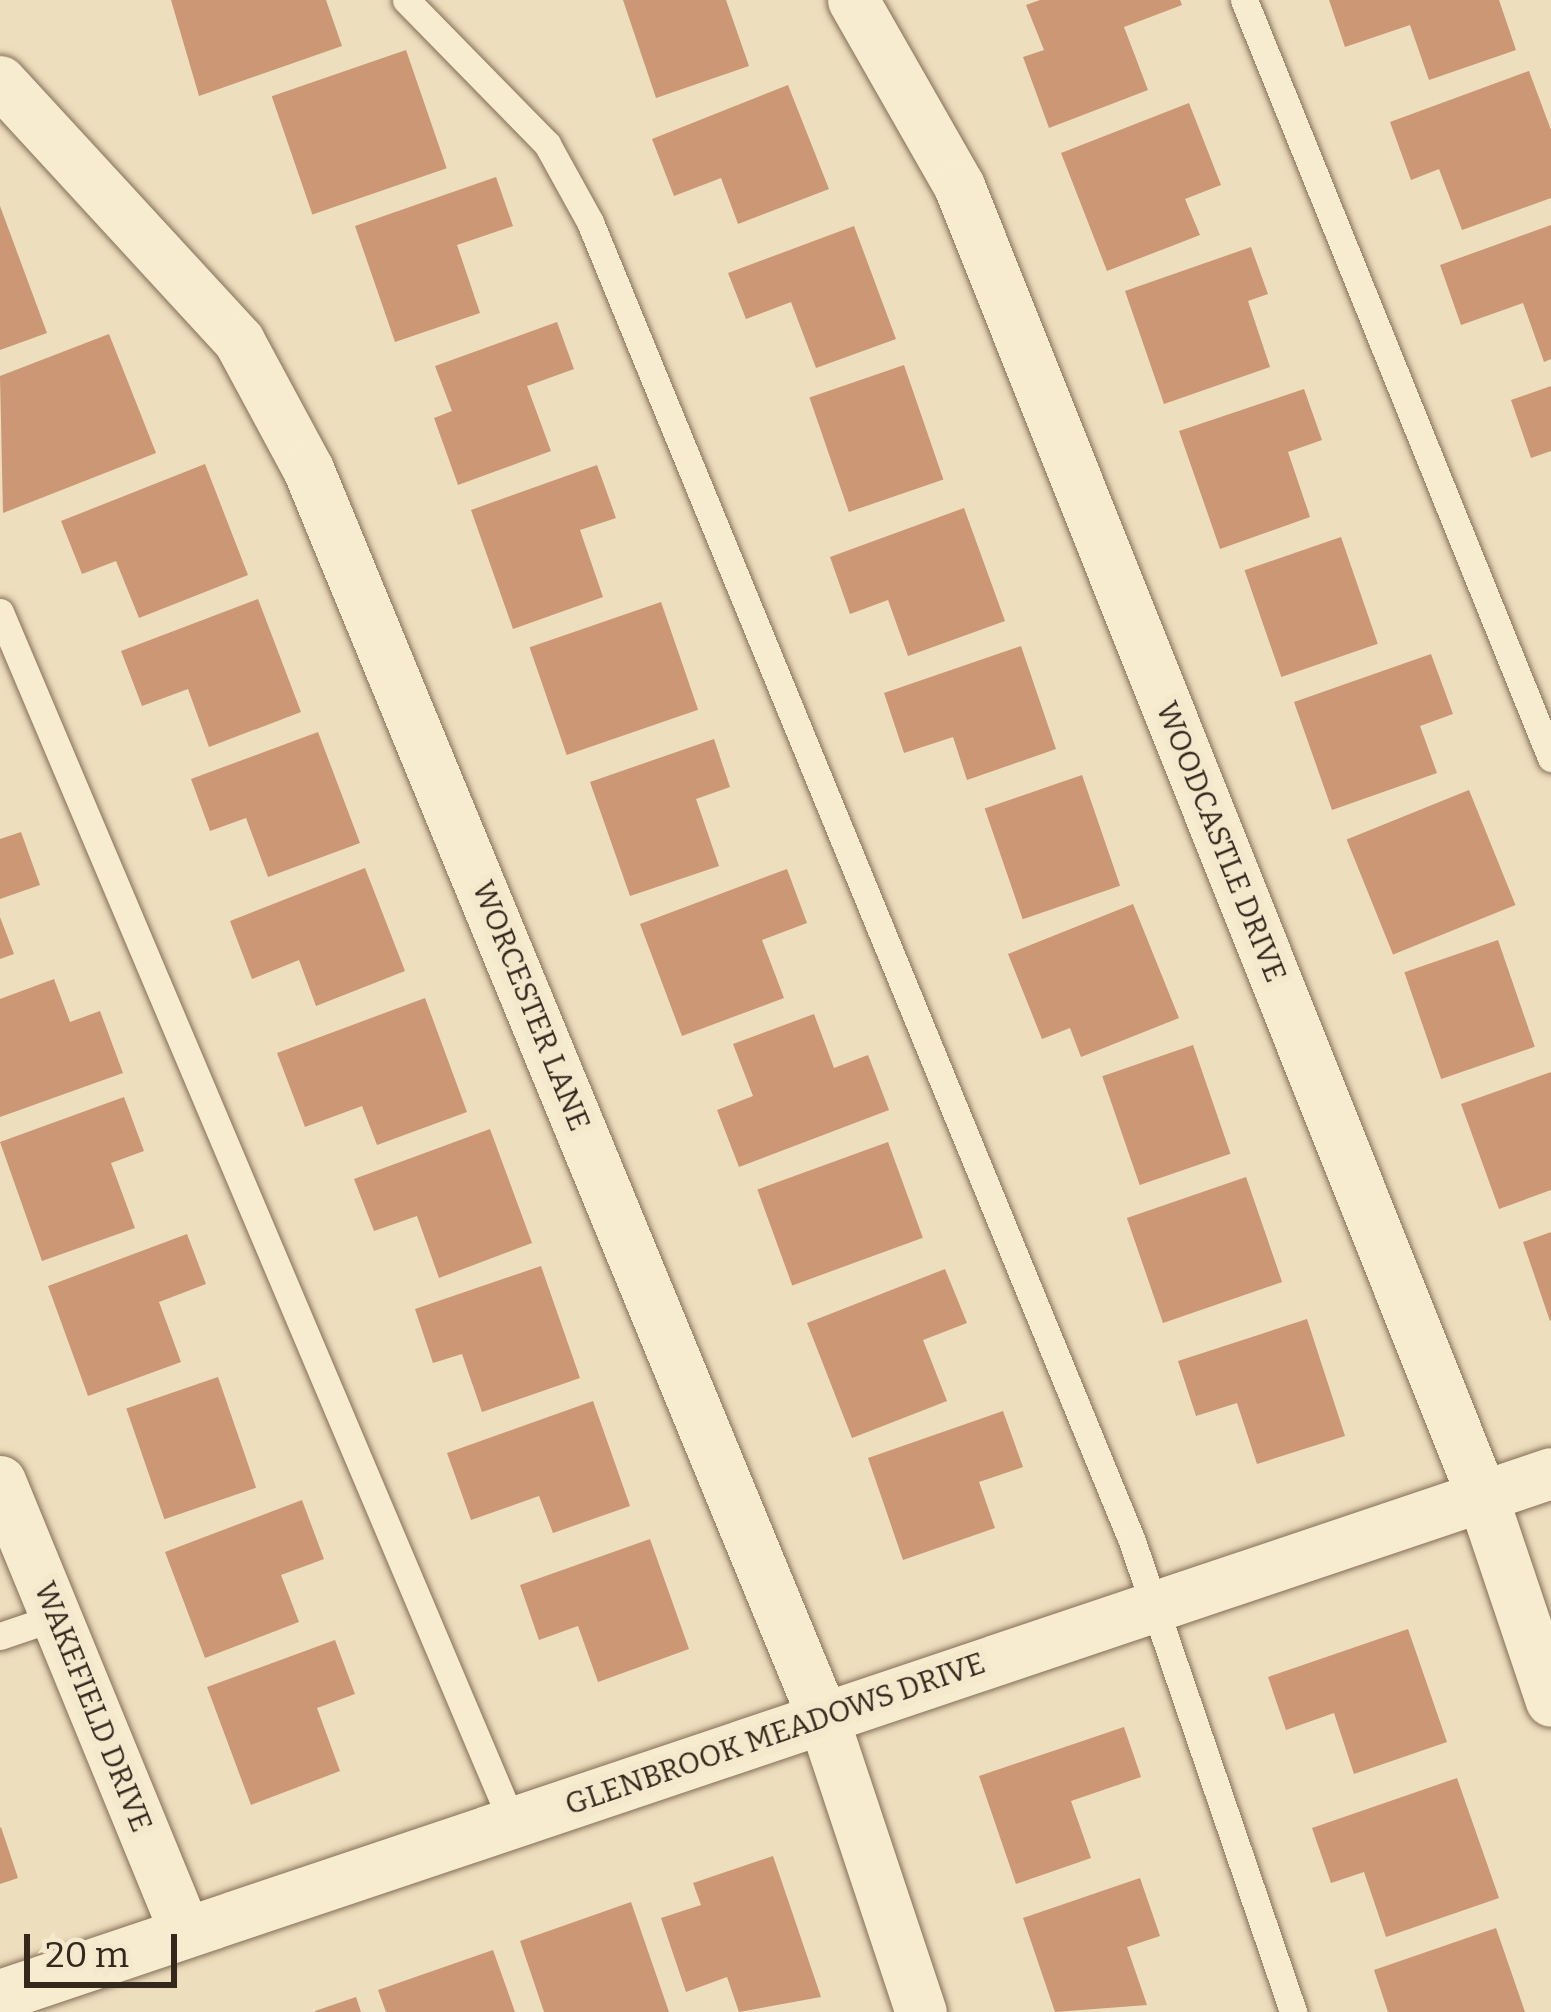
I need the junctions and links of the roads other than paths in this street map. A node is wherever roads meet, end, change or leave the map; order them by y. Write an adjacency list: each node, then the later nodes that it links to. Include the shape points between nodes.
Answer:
1 (406, 0): 10 (lane, via 547,144 590,222)
2 (853, 0): 9 (street, WOODCASTLE DRIVE, via 958,186)
3 (1244, 0): 6 (lane)
4 (0, 81): 14 (street, WORCESTER LANE, via 239,340 308,469)
5 (0, 611): 15 (lane)
6 (1551, 758)
7 (1551, 1473): 9 (street, GLENBROOK MEADOWS DRIVE)
8 (0, 1481): 11 (street, WAKEFIELD DRIVE)
9 (1482, 1496): 10 (street, GLENBROOK MEADOWS DRIVE); 13 (street, WOODCASTLE DRIVE)
10 (1155, 1606): 14 (street, GLENBROOK MEADOWS DRIVE); 19 (lane)
11 (56, 1617): 12 (lane); 16 (street, WAKEFIELD DRIVE)
12 (0, 1636)
13 (1551, 1701)
14 (823, 1718): 15 (street, GLENBROOK MEADOWS DRIVE); 18 (street, WORCESTER LANE)
15 (512, 1822): 16 (street, GLENBROOK MEADOWS DRIVE)
16 (185, 1933): 17 (street, GLENBROOK MEADOWS DRIVE)
17 (0, 1995)
18 (921, 2012)
19 (1293, 2012)

